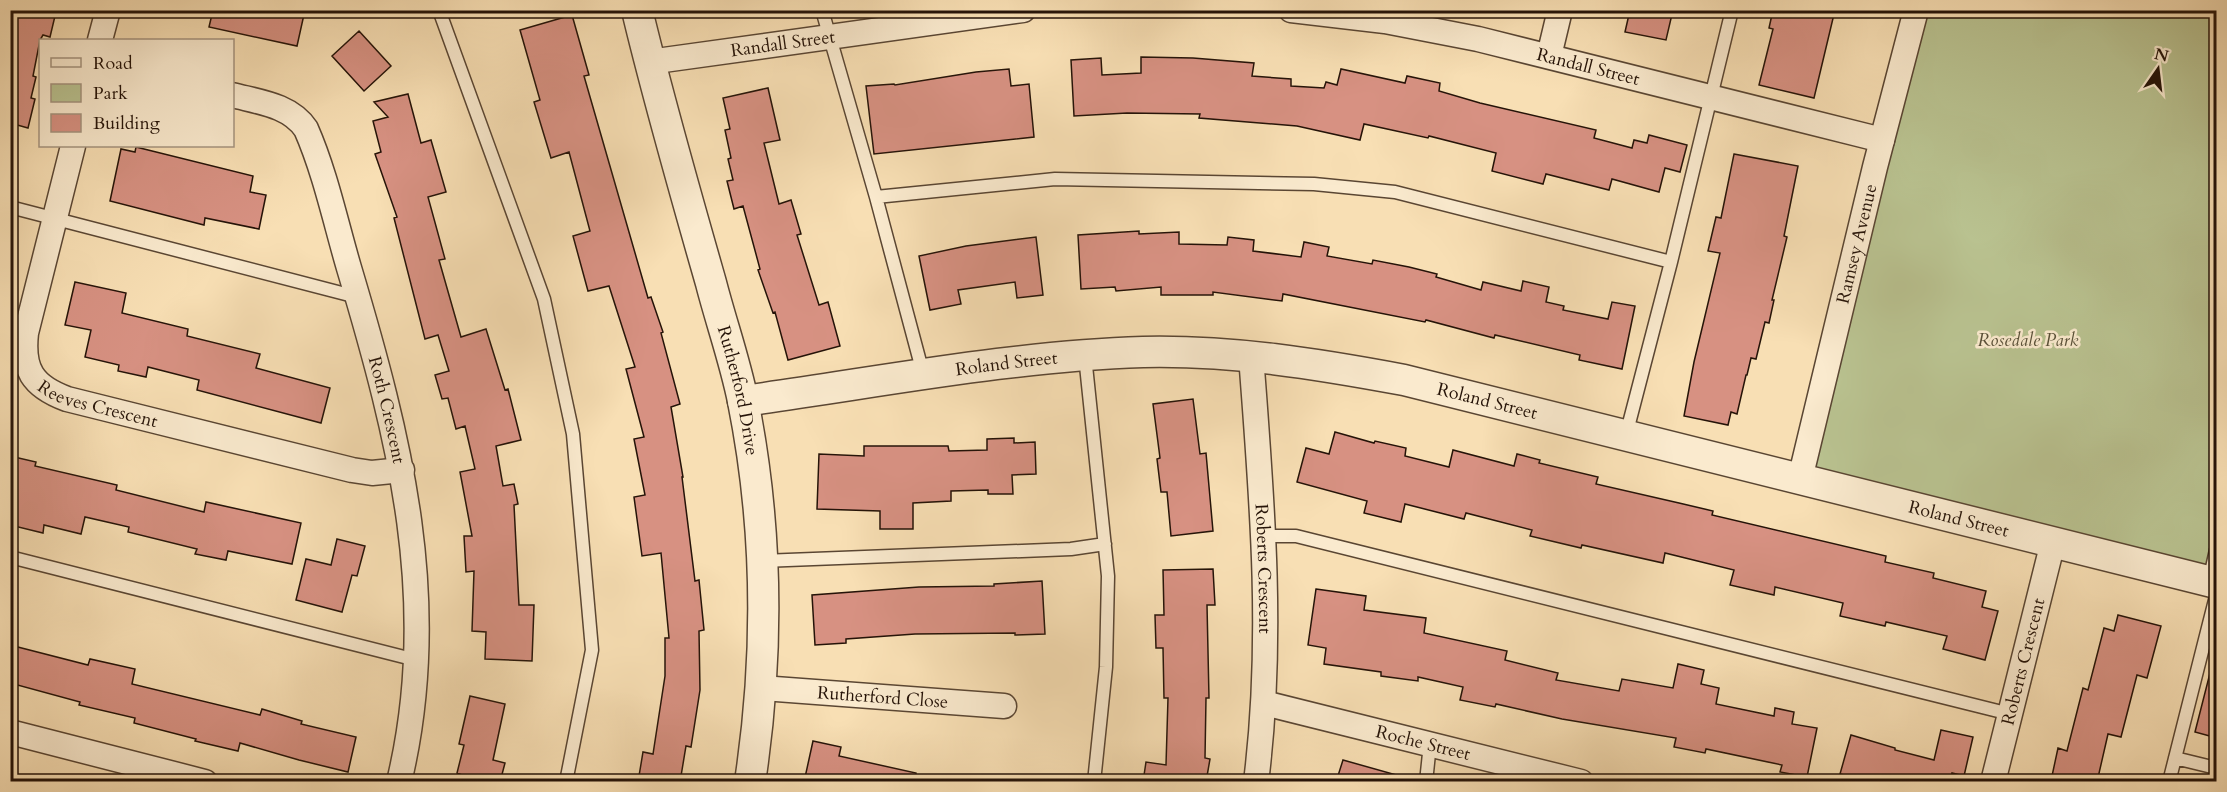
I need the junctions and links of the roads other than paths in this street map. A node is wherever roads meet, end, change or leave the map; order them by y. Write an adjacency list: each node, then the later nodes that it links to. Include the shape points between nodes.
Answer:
1 (108, 10): 13 (street)
2 (439, 10): 50 (lane, via 543,299 573,434 592,650)
3 (636, 10): 15 (street, Rutherford Drive)
4 (822, 10): 12 (lane)
5 (1023, 10): 10 (street, Randall Street)
6 (1291, 10): 11 (street, Randall Street)
7 (1560, 10): 14 (street)
8 (1732, 10): 17 (lane)
9 (1916, 10): 18 (street, Ramsey Avenue)
10 (987, 13): 12 (street, Randall Street)
11 (1387, 16): 14 (street, Randall Street)
12 (828, 37): 15 (street, Randall Street); 20 (lane)
13 (100, 39)
14 (1549, 56): 17 (street, Randall Street)
15 (649, 62): 28 (street, Rutherford Drive)
16 (234, 96): 24 (street, Roth Crescent, via 275,106 300,120 306,129)
17 (1711, 98): 18 (street, Randall Street); 23 (lane)
18 (1882, 140): 31 (street, Ramsey Avenue)
19 (73, 147): 22 (street, Reeves Crescent)
20 (876, 197): 23 (lane, via 1055,179 1314,184 1395,192); 27 (lane)
21 (10, 207): 22 (lane)
22 (54, 219): 24 (lane); 30 (street, Reeves Crescent, via 24,348 29,370 41,386 67,399 352,470)
23 (1671, 262): 29 (lane)
24 (357, 297): 30 (street, Roth Crescent)
25 (1085, 355): 26 (street, Roland Street, via 1155,352); 27 (street, Roland Street); 34 (lane)
26 (1251, 356): 29 (street, Roland Street, via 1404,380); 32 (street, Roberts Crescent)
27 (923, 375): 28 (street, Roland Street)
28 (743, 400): 37 (street, Rutherford Drive, via 757,486)
29 (1626, 435): 31 (street, Roland Street)
30 (402, 470): 39 (street, Roth Crescent, via 416,578)
31 (1800, 479): 33 (street, Roland Street)
32 (1264, 536): 41 (street, Roberts Crescent); 43 (lane, via 1296,536)
33 (2053, 543): 38 (street, Roland Street); 43 (street, Roberts Crescent)
34 (1105, 544): 37 (lane, via 1071,549); 52 (lane, via 1106,667)
35 (2217, 550): 38 (lane)
36 (10, 557): 39 (lane)
37 (762, 561): 40 (street, Rutherford Drive)
38 (2214, 587): 46 (lane)
39 (416, 660): 49 (street, Roth Crescent, via 413,704)
40 (761, 688): 42 (street, Rutherford Close); 51 (street, Rutherford Drive)
41 (1264, 703): 45 (street, Roche Street); 53 (street, Roberts Crescent)
42 (1004, 706)
43 (2010, 714): 56 (street, Roberts Crescent)
44 (10, 732): 48 (street)
45 (1430, 744): 54 (lane); 55 (street, Roche Street)
46 (2175, 758): 47 (lane); 57 (lane)
47 (2217, 768)
48 (206, 782)
49 (399, 782)
50 (566, 782)
51 (750, 782)
52 (1094, 782)
53 (1256, 782)
54 (1426, 782)
55 (1581, 782)
56 (1993, 782)
57 (2169, 782)

